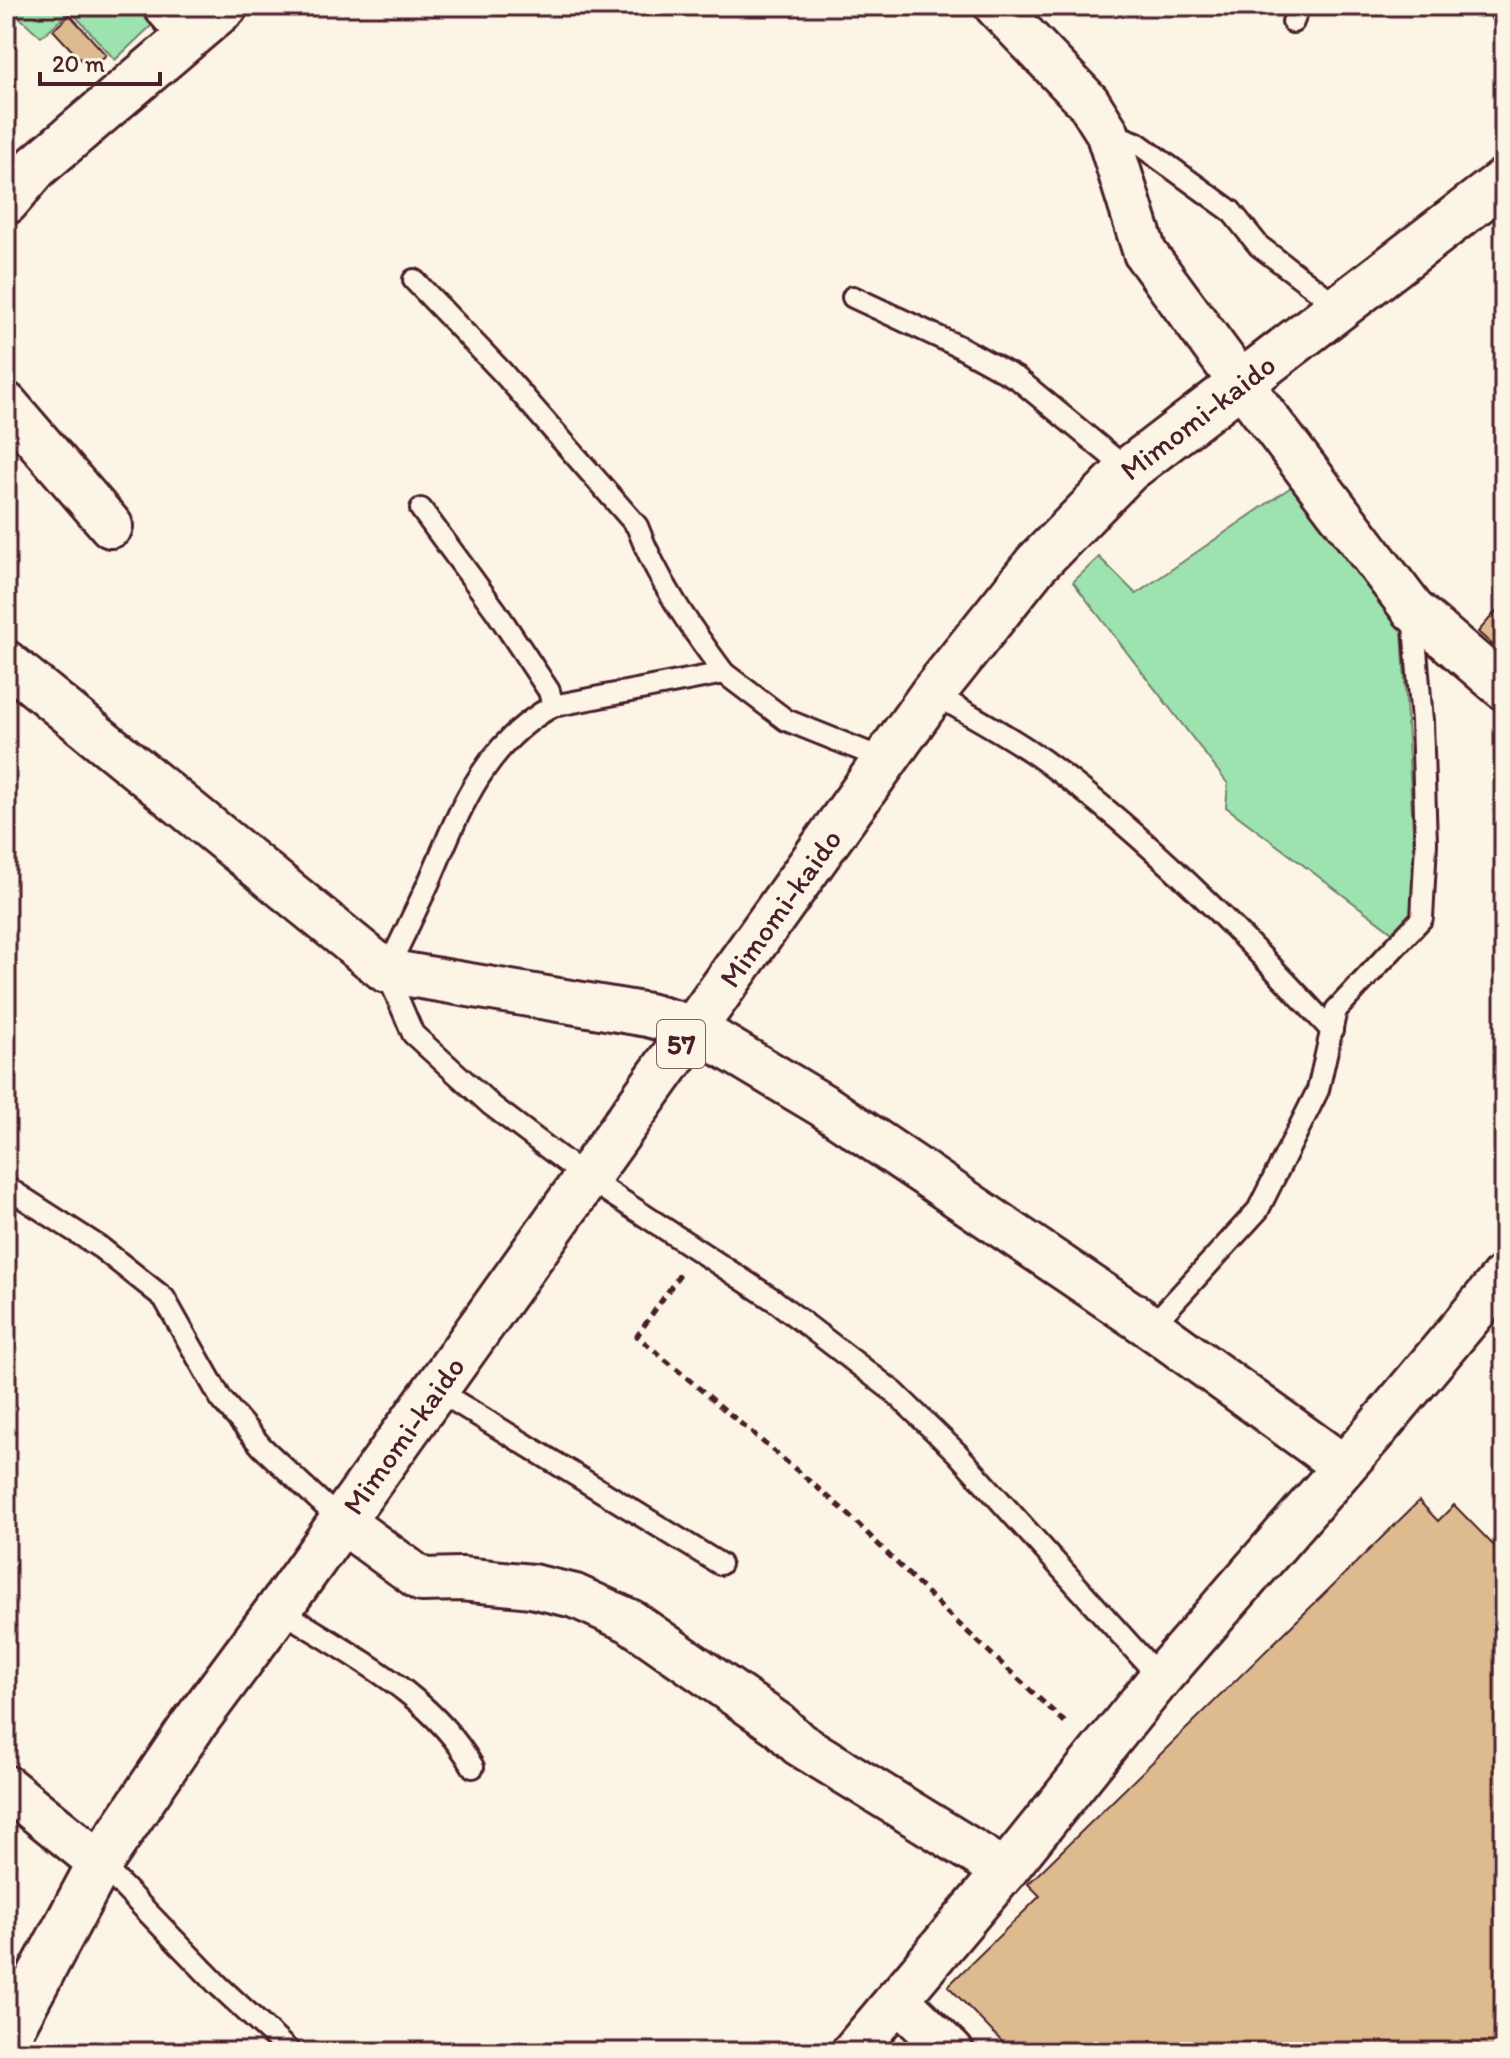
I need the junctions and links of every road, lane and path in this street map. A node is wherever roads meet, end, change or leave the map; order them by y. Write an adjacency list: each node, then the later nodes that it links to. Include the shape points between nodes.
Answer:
1 (225, 6): 5 (main road)
2 (996, 6): 6 (street, via 1088,102)
3 (1497, 6): 4 (lane)
4 (1504, 15)
5 (177, 20): 8 (main road)
6 (1107, 132): 11 (lane, via 1137,143 1231,211 1259,246); 12 (street, via 1145,253)
7 (1504, 181): 11 (main road, Mimomi-kaido / 57)
8 (6, 202)
9 (414, 280): 19 (lane, via 637,526 685,619)
10 (853, 297): 14 (lane, via 1018,379)
11 (1338, 306): 12 (main road, Mimomi-kaido / 57)
12 (1240, 382): 14 (main road, Mimomi-kaido / 57); 17 (street)
13 (6, 404): 16 (street)
14 (1128, 470): 21 (main road, Mimomi-kaido / 57, via 1036,564)
15 (421, 509): 22 (lane, via 496,611 549,691)
16 (111, 526)
17 (1413, 610): 20 (street); 26 (lane, via 1426,843 1422,918 1336,1010)
18 (6, 662): 24 (street)
19 (724, 673): 22 (lane); 23 (lane, via 786,720)
20 (1504, 688)
21 (933, 693): 23 (main road, Mimomi-kaido / 57); 26 (lane, via 1041,759 1125,827 1233,925)
22 (553, 706): 24 (lane, via 532,717 490,760 468,793)
23 (886, 760): 25 (main road, Mimomi-kaido / 57)
24 (386, 971): 25 (street); 27 (lane, via 413,1034 491,1105)
25 (692, 1027): 27 (main road, Mimomi-kaido / 57); 31 (street, via 824,1106)
26 (1332, 1031): 31 (lane, via 1318,1090 1258,1210)
27 (587, 1178): 29 (lane); 32 (main road, Mimomi-kaido / 57)
28 (6, 1187): 34 (lane, via 101,1248 164,1298 221,1399 262,1447)
29 (697, 1250): 37 (lane, via 774,1300 894,1392 957,1453); 38 (path, via 637,1336 845,1511)
30 (1504, 1276): 33 (street)
31 (1151, 1327): 33 (street)
32 (435, 1389): 34 (main road, Mimomi-kaido / 57); 35 (lane)
33 (1343, 1466): 37 (street)
34 (340, 1520): 36 (main road, Mimomi-kaido / 57); 42 (street, via 422,1580 532,1586 575,1596 630,1621 799,1744)
35 (720, 1564)
36 (279, 1609): 39 (lane, via 418,1700 461,1746); 41 (main road, Mimomi-kaido / 57)
37 (1160, 1678): 38 (street)
38 (1100, 1753): 42 (street)
39 (473, 1767)
40 (6, 1787): 41 (street)
41 (100, 1863): 44 (main road, Mimomi-kaido / 57); 45 (lane)
42 (1005, 1871): 43 (street)
43 (897, 1999): 46 (street); 47 (street)
44 (6, 2039)
45 (290, 2052)
46 (853, 2052)
47 (952, 2052)

